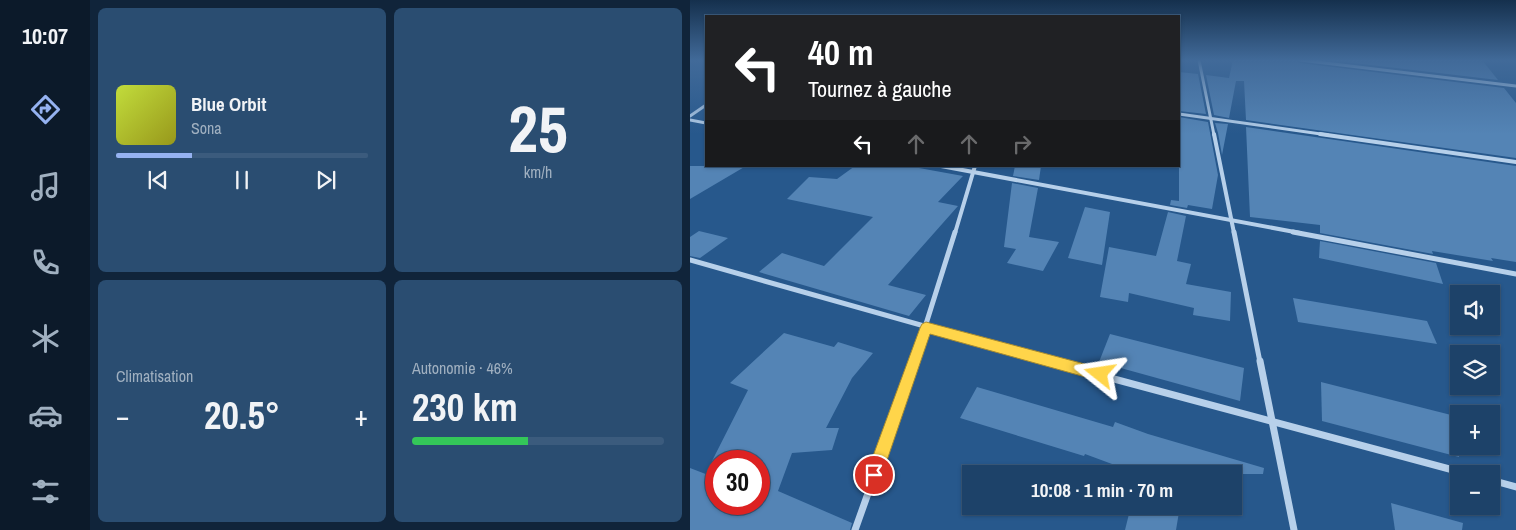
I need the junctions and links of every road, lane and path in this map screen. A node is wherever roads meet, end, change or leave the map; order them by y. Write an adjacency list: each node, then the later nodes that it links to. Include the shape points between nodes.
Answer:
1 (1204, 85): 5 (street)
2 (705, 106): 4 (street)
3 (1180, 114): 5 (street)
4 (690, 118): 6 (street)
5 (1212, 119): 7 (street); 10 (street)
6 (705, 123)
7 (1516, 162)
8 (952, 167): 9 (street)
9 (973, 169): 10 (street); 13 (street)
10 (1230, 221): 12 (street); 14 (street)
11 (690, 260): 13 (street)
12 (1516, 274)
13 (926, 328): 14 (street); 18 (street)
14 (1273, 421): 15 (street); 19 (street)
15 (1450, 469)
16 (1500, 483): 17 (street)
17 (1516, 487)
18 (855, 530)
19 (1294, 530)

